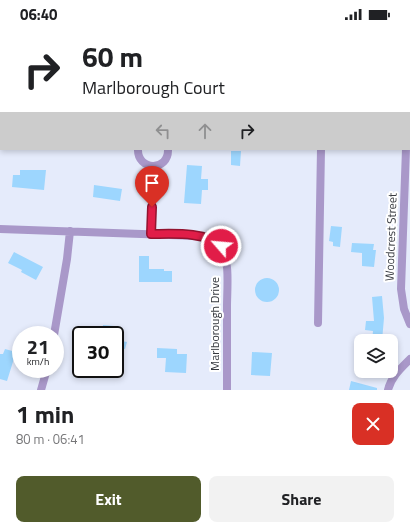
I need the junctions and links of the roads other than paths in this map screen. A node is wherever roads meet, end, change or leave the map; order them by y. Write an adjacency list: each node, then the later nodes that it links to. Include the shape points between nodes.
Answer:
1 (138, 150): 5 (street, via 140,159)
2 (168, 150): 5 (street, via 164,162)
3 (321, 150): 9 (street)
4 (406, 150): 10 (street, Woodcrest Street, via 401,289 404,309)
5 (153, 166): 8 (street)
6 (0, 229): 7 (street, Marlborough Drive)
7 (70, 231): 8 (street, Marlborough Drive); 11 (street)
8 (151, 234): 15 (street, Marlborough Drive, via 198,236 214,240 223,249 227,273)
9 (318, 323)
10 (410, 324)
11 (56, 326)
12 (410, 359): 16 (street, via 396,374)
13 (44, 378): 14 (street)
14 (41, 390)
15 (227, 390)
16 (388, 390)

